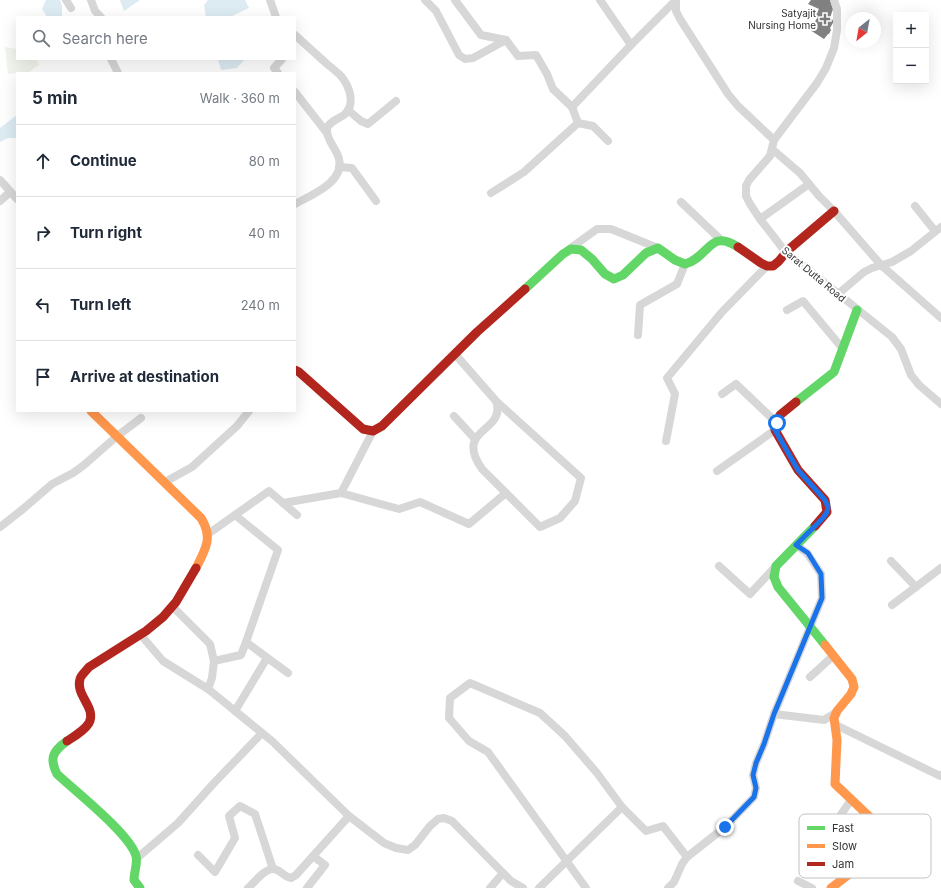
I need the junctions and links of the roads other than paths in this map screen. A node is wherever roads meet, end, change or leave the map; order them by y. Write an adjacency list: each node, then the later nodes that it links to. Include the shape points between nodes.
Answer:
1 (66, 0): 9 (street)
2 (91, 0): 10 (street)
3 (270, 0): 11 (street)
4 (425, 0): 13 (street, via 436,11 459,55 465,59 473,58)
5 (455, 0): 13 (street, via 481,35)
6 (600, 0): 14 (street)
7 (834, 0): 25 (street, Sarat Dutta Road, via 837,9 837,30 834,48 826,68)
8 (675, 1): 14 (street); 25 (street, via 680,19 728,94)
9 (71, 8)
10 (100, 16)
11 (276, 16)
12 (297, 40): 22 (street, via 341,76 350,96)
13 (506, 40): 21 (street, via 518,56 536,55 553,89)
14 (630, 46): 21 (street)
15 (111, 60): 17 (street)
16 (281, 60): 18 (street, via 274,68)
17 (117, 72)
18 (277, 72)
19 (296, 93): 24 (street)
20 (396, 100): 22 (street, via 368,124)
21 (572, 107): 23 (street)
22 (348, 110): 24 (street, via 330,124)
23 (578, 124): 26 (street, via 593,126); 32 (street, via 524,172)
24 (327, 133): 28 (street, via 339,159)
25 (774, 140): 27 (street, Sarat Dutta Road)
26 (608, 141)
27 (772, 149): 30 (street); 40 (street, Sarat Dutta Road, via 770,156 746,186 746,196)
28 (339, 167): 35 (street, via 352,168); 37 (street, via 331,182)
29 (0, 180): 31 (street)
30 (809, 184): 39 (street); 40 (street)
31 (10, 192): 33 (street); 34 (street)
32 (491, 193)
33 (16, 198)
34 (0, 201)
35 (376, 201)
36 (681, 202): 42 (street)
37 (296, 203)
38 (915, 206): 41 (street)
39 (834, 211): 44 (street); 47 (street)
40 (760, 219): 44 (street, Sarat Dutta Road)
41 (938, 229): 47 (street, via 902,257)
42 (721, 240): 46 (street, via 691,263); 48 (street, via 727,241)
43 (658, 248): 45 (street, via 611,230 597,229); 45 (street, via 646,253 623,275 614,279 581,250 571,249); 46 (street, via 679,263)
44 (786, 252): 48 (street, via 776,264); 49 (street, Sarat Dutta Road)
45 (563, 254): 55 (street)
46 (685, 264): 53 (street, via 677,284 640,305)
47 (881, 265): 49 (street, via 864,272); 52 (street)
48 (767, 266): 68 (street, via 722,312 667,378 675,394)
49 (838, 294): 51 (street, Sarat Dutta Road)
50 (787, 310): 54 (street, via 803,301)
51 (857, 310): 54 (street); 59 (street, Sarat Dutta Road, via 892,337 901,349 911,376)
52 (941, 318)
53 (638, 335)
54 (843, 348): 64 (street, via 834,372 780,415)
55 (455, 354): 58 (street); 65 (street, via 382,426)
56 (296, 370): 65 (street, via 363,429)
57 (722, 394): 64 (street, via 736,384)
58 (496, 401): 67 (street, via 496,417); 72 (street, via 581,478 575,501 560,518 540,527)
59 (941, 404)
60 (92, 412): 66 (street)
61 (248, 412): 70 (street, via 237,426 192,467)
62 (454, 416): 67 (street)
63 (141, 418): 66 (street)
64 (776, 427): 69 (street); 78 (street, via 798,470 825,500 828,507 823,518)
65 (372, 431): 71 (street)
66 (116, 436): 70 (street); 76 (street, via 84,465 48,486)
67 (475, 439): 72 (street, via 473,451 476,459 482,469)
68 (666, 441)
69 (717, 471)
70 (165, 482): 77 (street, via 202,518)
71 (341, 493): 72 (street, via 399,509 420,502 469,524); 73 (street)
72 (506, 493)
73 (283, 503): 74 (street, via 270,491); 75 (street)
74 (235, 515): 77 (street); 88 (street, via 278,550)
75 (297, 515)
76 (0, 527)
77 (208, 534): 85 (street, via 207,543 196,567)
78 (796, 545): 81 (street); 86 (street, via 808,553 821,574 822,598)
79 (891, 561): 83 (street)
80 (719, 566): 81 (street, via 750,594)
81 (776, 566): 86 (street, via 774,577 778,587)
82 (941, 568): 83 (street)
83 (916, 587): 84 (street)
84 (892, 605)
85 (172, 606): 87 (street, via 163,618); 91 (street, via 210,644)
86 (810, 626): 89 (street); 97 (street)
87 (140, 634): 94 (street, via 163,661); 109 (street, via 82,674 79,686 91,720 85,729 61,744 52,762 57,774 124,837 134,851)
88 (246, 642): 90 (street); 91 (street, via 241,655)
89 (834, 656): 93 (street); 96 (street, via 852,679 854,687)
90 (267, 658): 92 (street); 95 (street)
91 (214, 662): 94 (street)
92 (288, 673)
93 (810, 677)
94 (208, 689): 95 (street)
95 (235, 710): 99 (street)
96 (837, 711): 97 (street, via 824,720); 98 (street, via 834,718)
97 (774, 714): 108 (street, via 753,775 756,788 754,797 725,827)
98 (836, 726): 100 (street); 101 (street, via 835,784)
99 (262, 733): 105 (street); 109 (street, via 178,823)
100 (941, 776)
101 (851, 800): 103 (street); 104 (street)
102 (622, 807): 108 (street, via 646,831 663,826); 110 (street); 110 (street, via 565,736 540,714 470,683 450,698 449,718 469,741 488,752)
103 (841, 814)
104 (866, 814)
105 (349, 816): 107 (street); 112 (street, via 384,843 408,850 430,826 438,819 444,818 452,821)
106 (198, 855): 111 (street, via 215,872 235,838 229,816 240,806 255,814)
107 (313, 856): 111 (street, via 291,878); 118 (street, via 325,865)
108 (687, 858): 115 (street)
109 (136, 859): 116 (street, via 134,880)
110 (567, 861): 121 (street); 122 (street)
111 (273, 869): 117 (street, via 264,873)
112 (503, 873): 119 (street); 120 (street)
113 (844, 878): 124 (street)
114 (798, 881): 123 (street)
115 (672, 886)
116 (140, 888)
117 (248, 888)
118 (307, 888)
119 (490, 888)
120 (523, 888)
121 (539, 888)
122 (586, 888)
123 (812, 888)
124 (831, 888)

